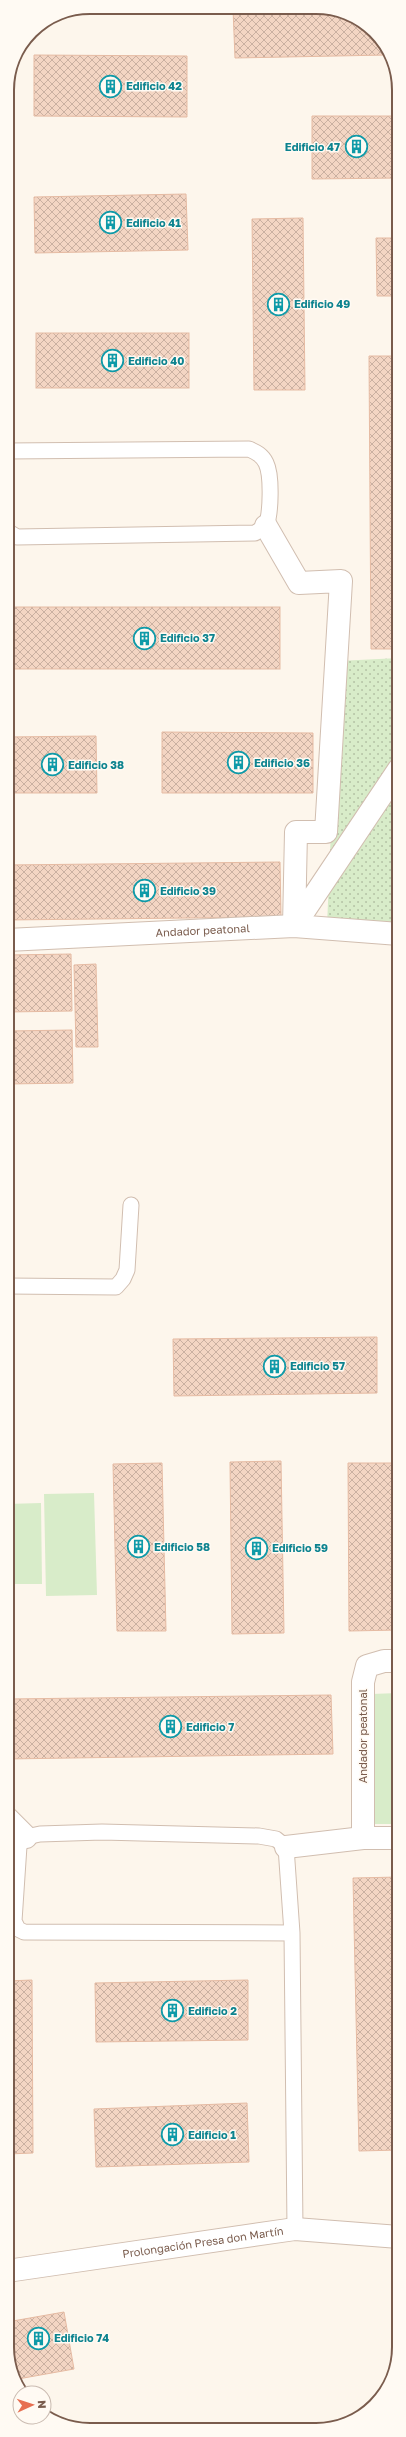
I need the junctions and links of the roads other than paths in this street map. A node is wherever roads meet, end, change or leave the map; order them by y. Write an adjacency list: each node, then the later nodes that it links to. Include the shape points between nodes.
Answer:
1 (14, 451): 2 (lane, via 249,449 258,453 269,470 269,518)
2 (266, 526): 3 (lane, via 255,533); 5 (street, via 299,583 341,580 326,832 296,832)
3 (14, 535)
4 (392, 779): 5 (street)
5 (294, 926): 6 (street, Andador peatonal); 7 (street, Andador peatonal)
6 (392, 933)
7 (14, 940)
8 (131, 1205): 9 (lane, via 127,1270 116,1287)
9 (14, 1286)
10 (392, 1661): 13 (street, Andador peatonal, via 367,1666 363,1682)
11 (14, 1825): 12 (street)
12 (26, 1837): 15 (lane, via 40,1834 102,1832 259,1836 276,1840); 16 (lane, via 19,1846 14,1921 18,1929 24,1932)
13 (363, 1838): 14 (street); 15 (street)
14 (392, 1838)
15 (286, 1847): 16 (lane)
16 (292, 1932): 17 (lane)
17 (295, 2229): 18 (street, Prolongación Presa don Martín); 19 (street, Prolongación Presa don Martín)
18 (392, 2236)
19 (14, 2270)

